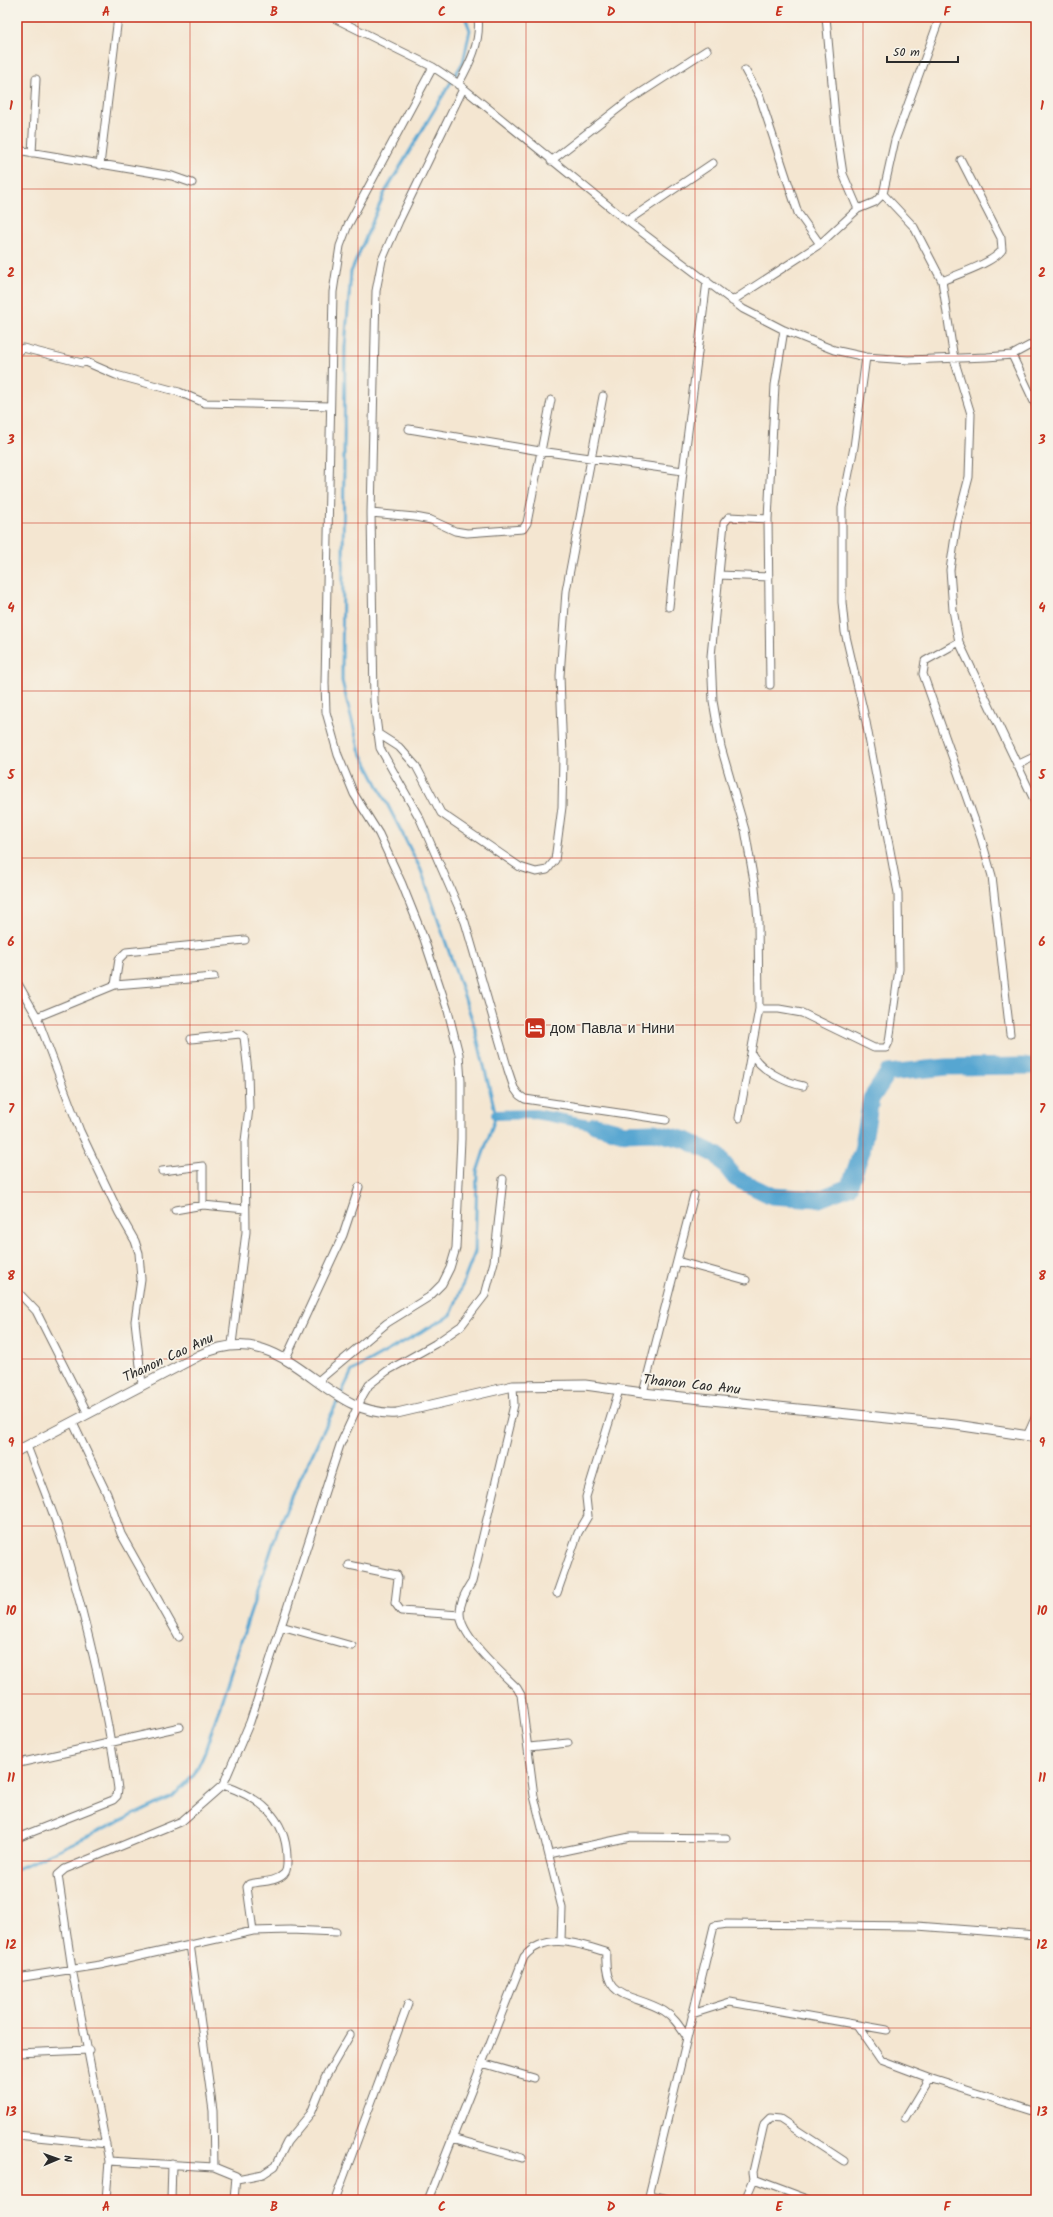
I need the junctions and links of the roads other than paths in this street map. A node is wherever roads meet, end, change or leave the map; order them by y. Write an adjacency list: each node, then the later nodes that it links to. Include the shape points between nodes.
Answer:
1 (118, 17): 16 (street)
2 (332, 17): 7 (street)
3 (478, 17): 10 (street, via 474,56)
4 (826, 17): 19 (street, via 842,166)
5 (940, 17): 18 (street, via 895,140)
6 (707, 50): 14 (street, via 628,101)
7 (436, 69): 10 (street); 33 (street, via 348,225 340,246 333,292)
8 (745, 70): 21 (street, via 760,97 798,213)
9 (36, 79): 12 (street)
10 (459, 86): 14 (street); 39 (street, via 382,260 376,290)
11 (17, 150): 12 (street)
12 (32, 153): 16 (street)
13 (962, 160): 23 (street, via 1001,238 1002,250 999,255)
14 (552, 161): 20 (street)
15 (713, 163): 20 (street)
16 (100, 165): 17 (street, via 172,176)
17 (192, 183)
18 (883, 194): 19 (street, via 875,202); 23 (street, via 914,227)
19 (858, 209): 21 (street)
20 (627, 221): 22 (street)
21 (820, 244): 24 (street)
22 (707, 281): 24 (street); 38 (street)
23 (942, 281): 30 (street)
24 (732, 301): 25 (street)
25 (784, 330): 29 (street, via 834,350); 40 (street, via 775,385)
26 (1036, 342): 28 (street)
27 (17, 353): 33 (street, via 23,348 86,362 116,375 179,392 205,403)
28 (1012, 355): 30 (street); 34 (street)
29 (866, 357): 30 (street); 54 (street, via 854,446 842,508 842,602 845,632 868,730 898,893 899,969 889,1042 886,1048 874,1048 802,1013 779,1009)
30 (954, 359): 44 (street, via 971,414 969,477 957,523 950,570)
31 (603, 396): 37 (street)
32 (551, 400): 36 (street)
33 (330, 406): 74 (street, via 326,712 338,756 354,794 378,834 402,884 448,1011 459,1054 461,1139 456,1248 442,1284 430,1297 387,1323)
34 (1036, 406)
35 (409, 429): 36 (street)
36 (540, 451): 37 (street); 39 (street, via 527,523 523,529 467,533 455,531 431,520)
37 (592, 459): 38 (street); 46 (street, via 565,598 560,676 564,756 562,807 555,860 547,870 536,872 520,867 442,813 416,766 399,747)
38 (683, 471): 43 (street)
39 (371, 513): 46 (street, via 374,702)
40 (768, 518): 41 (street, via 725,519); 42 (street)
41 (719, 575): 42 (street); 54 (street, via 711,656 713,701 721,747 745,830 755,887)
42 (769, 577): 45 (street)
43 (670, 607)
44 (959, 642): 48 (street); 56 (street, via 925,662 923,674 992,876)
45 (770, 685)
46 (377, 733): 61 (street, via 380,748 420,819 465,922 508,1070 519,1095 525,1099)
47 (1036, 756): 48 (street)
48 (1017, 765): 49 (street)
49 (1036, 804)
50 (245, 940): 53 (street, via 126,952 119,959)
51 (214, 977): 53 (street)
52 (17, 982): 55 (street)
53 (115, 985): 55 (street)
54 (759, 1010): 58 (street)
55 (38, 1017): 75 (street, via 80,1131 139,1253 141,1279 135,1321)
56 (1010, 1034)
57 (191, 1039): 67 (street, via 240,1034 244,1037 249,1108)
58 (751, 1053): 59 (street, via 756,1062 787,1082); 60 (street)
59 (803, 1086)
60 (739, 1118)
61 (666, 1120)
62 (162, 1171): 66 (street, via 203,1166)
63 (503, 1179): 79 (street, via 494,1262 485,1295 461,1326 387,1371 369,1385)
64 (359, 1187): 73 (street, via 343,1235)
65 (694, 1195): 69 (street)
66 (204, 1205): 67 (street); 68 (street)
67 (245, 1209): 72 (street, via 246,1232)
68 (174, 1210)
69 (677, 1261): 70 (street); 78 (street)
70 (746, 1280)
71 (17, 1291): 80 (street, via 36,1311)
72 (232, 1344): 73 (street, Thanon Cao Anu, via 251,1346); 75 (street, Thanon Cao Anu, via 208,1351)
73 (286, 1358): 74 (street, Thanon Cao Anu)
74 (318, 1381): 79 (street, Thanon Cao Anu)
75 (142, 1384): 80 (street, Thanon Cao Anu)
76 (513, 1386): 77 (street, Thanon Cao Anu, via 585,1385); 79 (street, Thanon Cao Anu, via 396,1413 380,1414); 88 (street, via 514,1405 472,1582 463,1597)
77 (619, 1390): 78 (street, Thanon Cao Anu); 87 (street, via 586,1497 588,1516 578,1534)
78 (643, 1393): 83 (street, Thanon Cao Anu, via 956,1425)
79 (358, 1406): 89 (street, via 340,1445)
80 (88, 1414): 82 (street, Thanon Cao Anu)
81 (1036, 1416): 83 (street)
82 (73, 1422): 84 (street, Thanon Cao Anu); 90 (street, via 107,1494 121,1534)
83 (1031, 1437)
84 (27, 1446): 85 (street, Thanon Cao Anu); 93 (street, via 63,1543 99,1679)
85 (17, 1451)
86 (349, 1565): 88 (street, via 397,1575 395,1603 401,1611)
87 (557, 1594)
88 (460, 1614): 95 (street, via 473,1642 519,1691)
89 (281, 1626): 91 (street); 97 (street, via 250,1722)
90 (179, 1637)
91 (352, 1646)
92 (180, 1727): 93 (street)
93 (112, 1742): 96 (street); 98 (street, via 117,1796 113,1800)
94 (568, 1743): 95 (street)
95 (529, 1747): 100 (street, via 534,1796)
96 (19, 1763)
97 (223, 1785): 101 (street, via 254,1798 276,1819 284,1835 287,1868 284,1874 275,1879 249,1884 247,1887); 106 (street, via 182,1821 58,1875)
98 (17, 1838)
99 (726, 1838): 100 (street, via 630,1837)
100 (549, 1854): 104 (street, via 562,1908)
101 (253, 1931): 102 (street); 105 (street)
102 (336, 1932)
103 (1036, 1935): 109 (street, via 917,1926 718,1925 712,1930)
104 (561, 1940): 113 (street, via 606,1952 608,1976 615,1988 631,1999 664,2011 672,2017); 116 (street, via 535,1946 524,1957)
105 (190, 1944): 106 (street); 128 (street, via 213,2111)
106 (72, 1969): 107 (street); 114 (street)
107 (17, 1978)
108 (408, 2004): 135 (street)
109 (692, 2014): 110 (street, via 730,2002); 113 (street)
110 (857, 2025): 111 (street); 118 (street, via 881,2060)
111 (887, 2030)
112 (350, 2035): 129 (street, via 325,2078 311,2113 287,2142 275,2166 263,2174)
113 (686, 2036): 131 (street)
114 (89, 2050): 115 (street); 123 (street)
115 (17, 2053)
116 (482, 2062): 117 (street); 122 (street)
117 (534, 2078)
118 (929, 2078): 119 (street); 120 (street)
119 (1036, 2112)
120 (905, 2118)
121 (17, 2135): 123 (street)
122 (452, 2138): 124 (street); 136 (street)
123 (106, 2144): 125 (street)
124 (522, 2158)
125 (109, 2161): 127 (street); 132 (street)
126 (844, 2161): 130 (street, via 780,2119 770,2118 764,2124 753,2172)
127 (172, 2164): 128 (street); 133 (street)
128 (214, 2167): 129 (street, via 234,2174)
129 (237, 2179): 134 (street)
130 (754, 2179): 138 (street); 139 (street)
131 (649, 2198): 137 (street)
132 (106, 2200)
133 (171, 2200)
134 (234, 2200)
135 (335, 2200)
136 (428, 2200)
137 (673, 2200)
138 (745, 2200)
139 (810, 2200)

